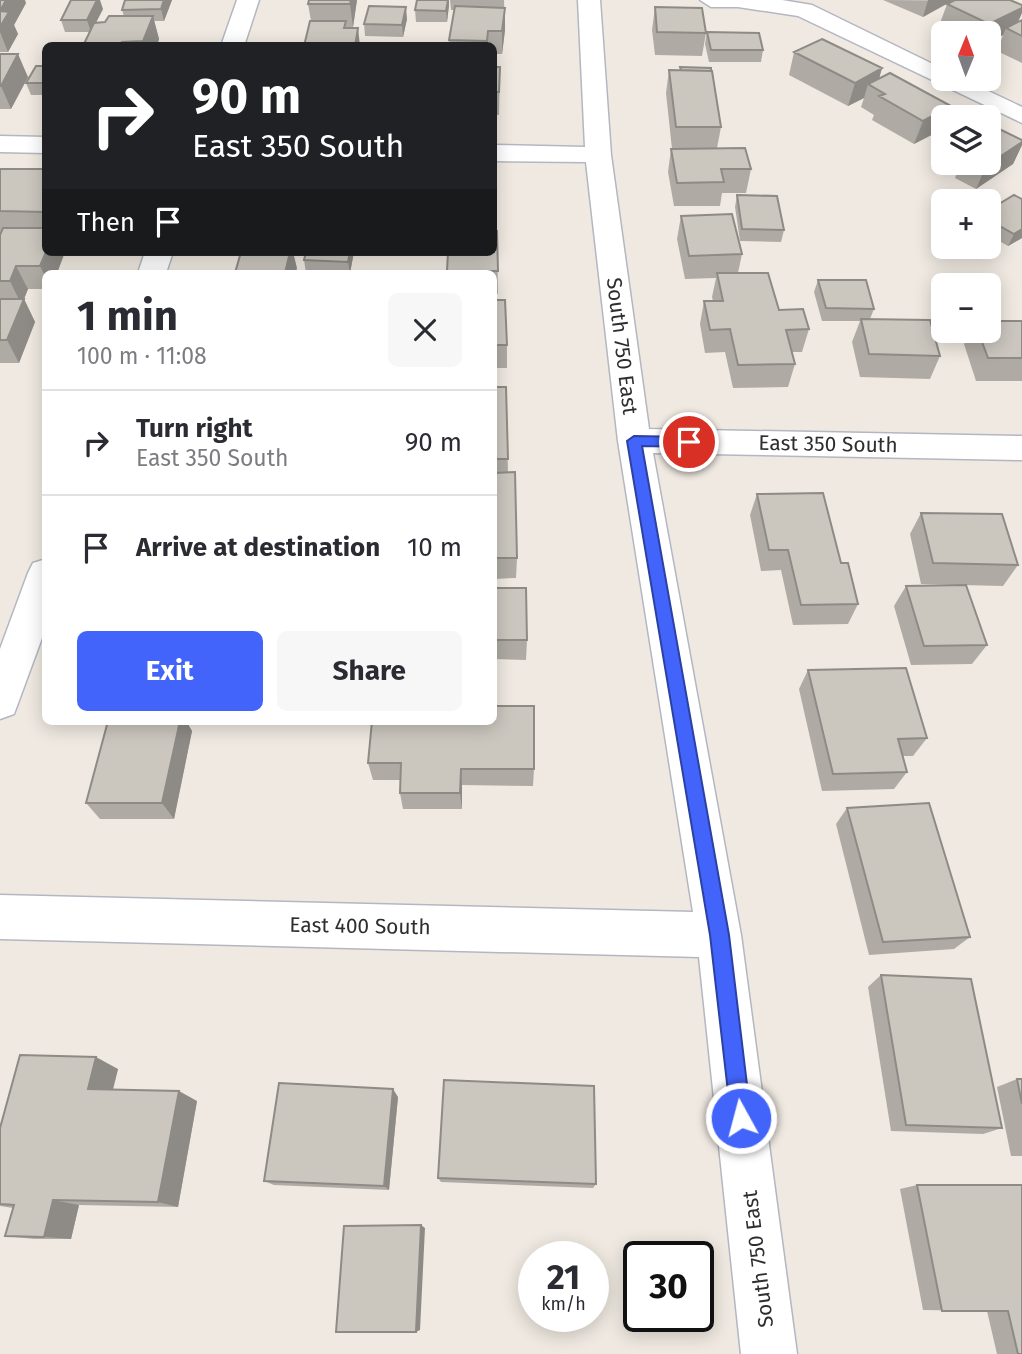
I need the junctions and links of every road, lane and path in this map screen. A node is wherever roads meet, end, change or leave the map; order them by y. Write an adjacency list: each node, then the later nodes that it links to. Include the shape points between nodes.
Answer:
1 (248, 0): 4 (street)
2 (589, 0): 11 (street, South 750 East)
3 (711, 0): 5 (street, via 804,10)
4 (233, 42)
5 (931, 72)
6 (971, 91): 7 (street)
7 (1022, 116)
8 (0, 144): 9 (street)
9 (42, 145)
10 (497, 153): 11 (street)
11 (598, 155): 12 (street, South 750 East)
12 (634, 441): 13 (street, East 350 South); 17 (street, South 750 East)
13 (1022, 448)
14 (42, 584): 15 (street)
15 (0, 702)
16 (0, 917): 17 (street, East 400 South)
17 (719, 935): 18 (street, South 750 East)
18 (769, 1354)

